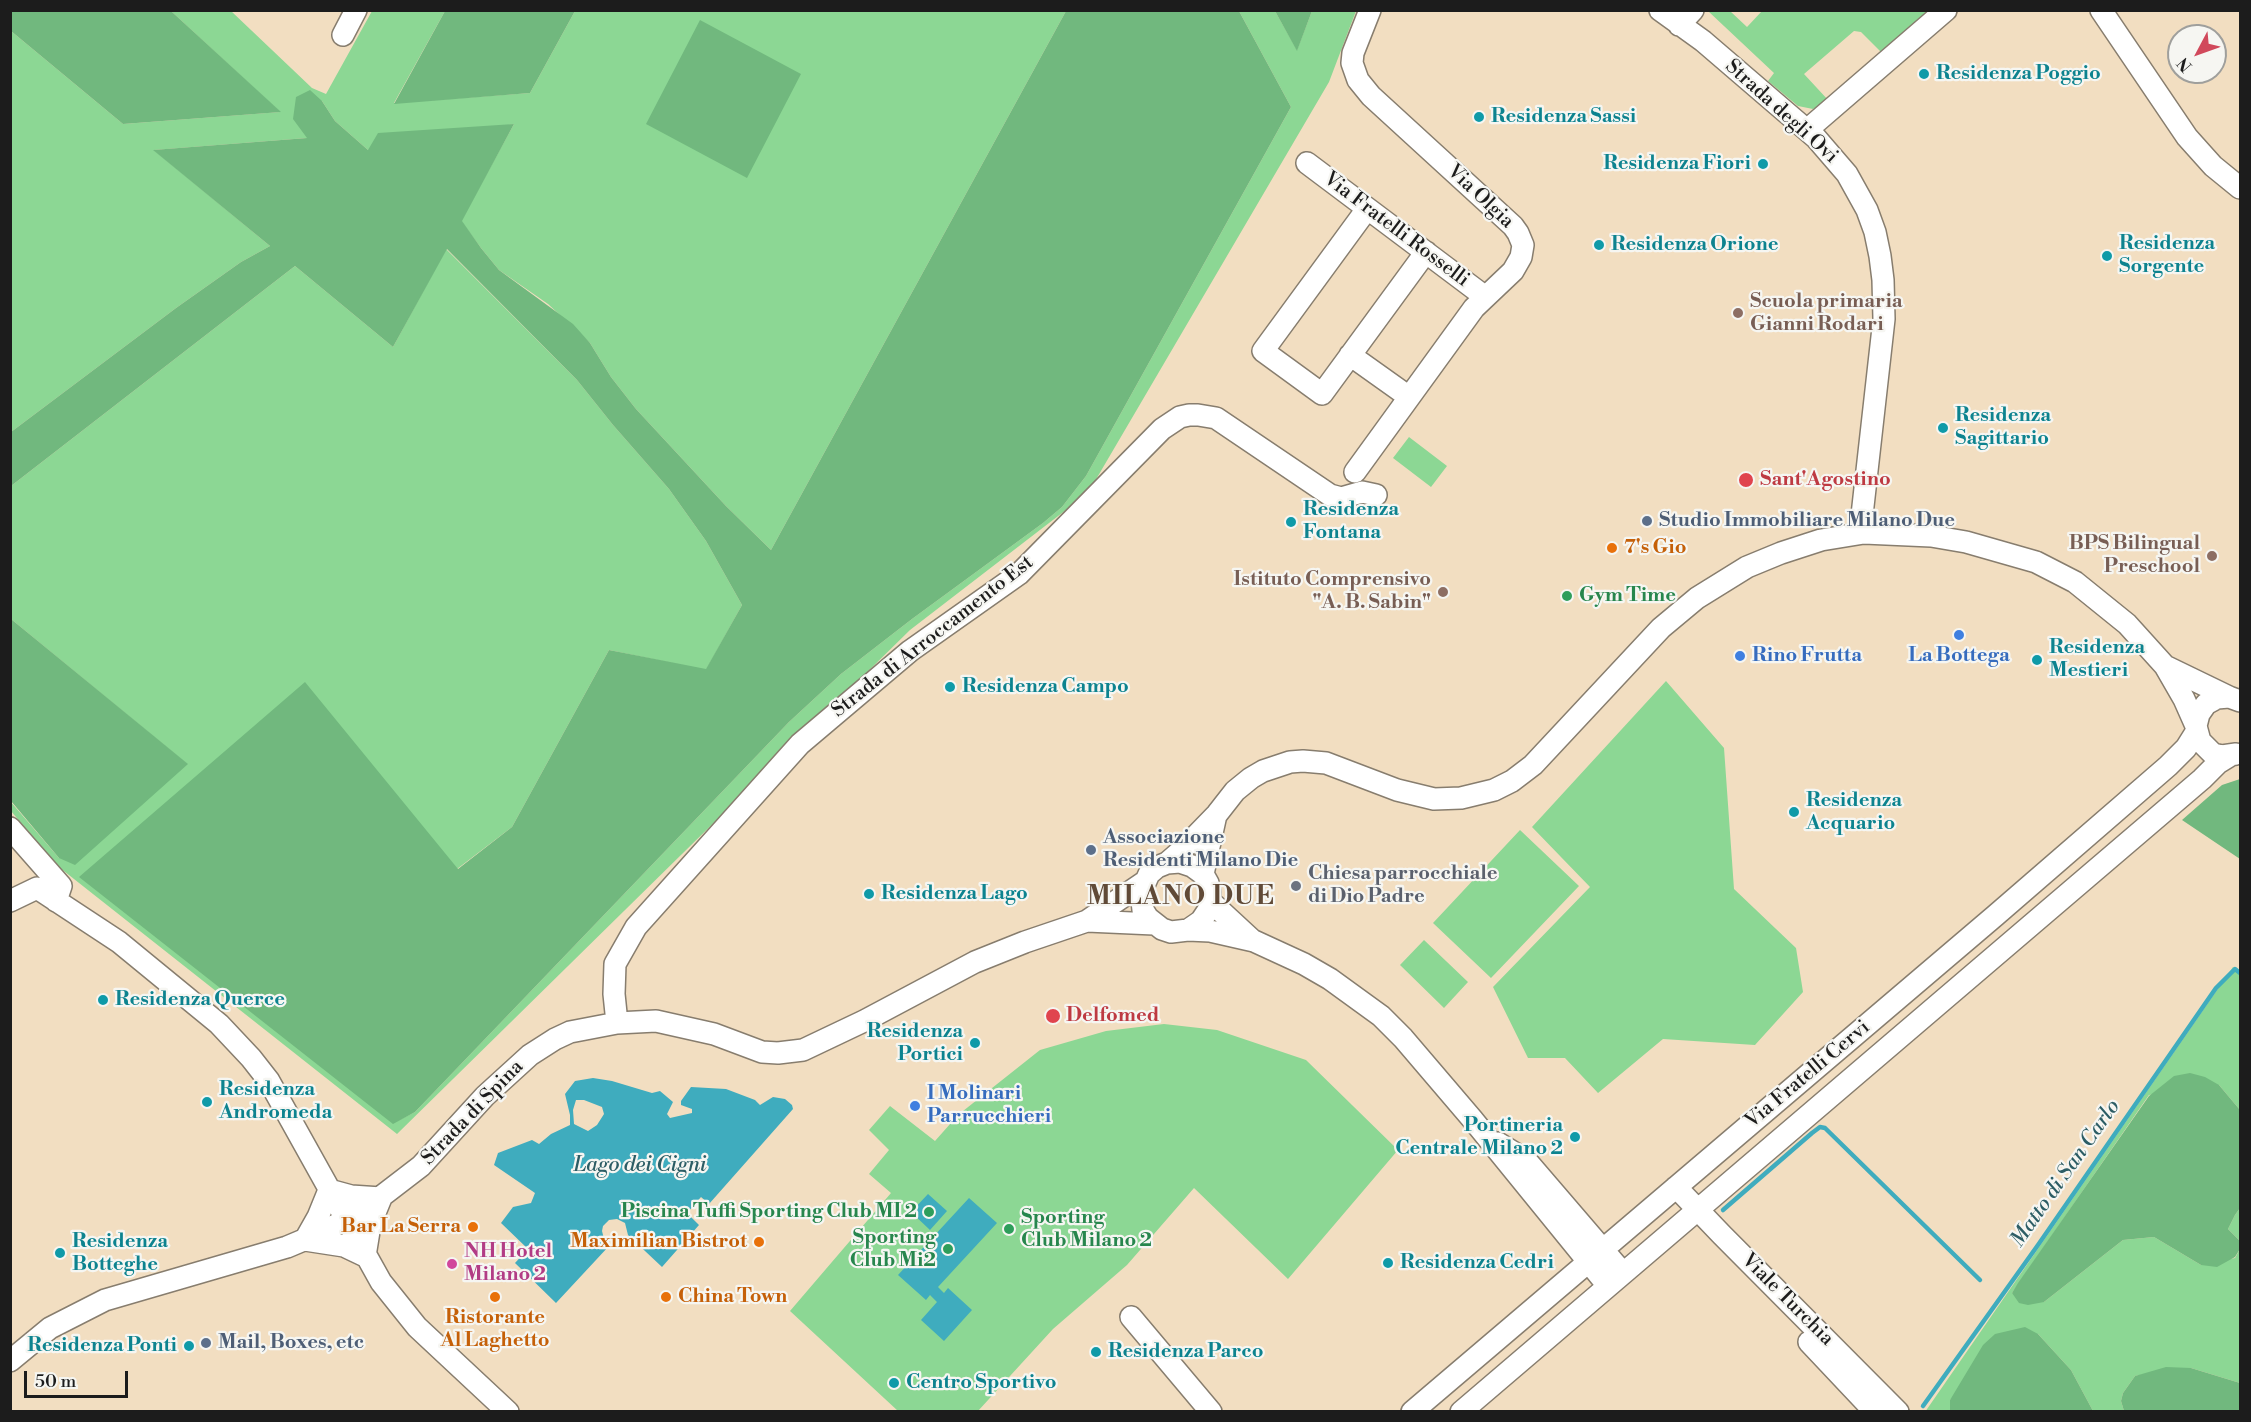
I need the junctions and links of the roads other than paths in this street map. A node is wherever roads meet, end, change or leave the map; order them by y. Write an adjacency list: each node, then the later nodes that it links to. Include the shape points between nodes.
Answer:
1 (356, 10): 7 (street)
2 (1370, 10): 13 (street, Via Olgia, via 1353,53 1358,80 1513,226 1521,239 1523,251 1518,264)
3 (1660, 10): 6 (street)
4 (1946, 10): 8 (street)
5 (2101, 10): 10 (street, via 2187,137 2213,166)
6 (1686, 18): 8 (street, Strada degli Ovi, via 1702,41)
7 (343, 35)
8 (1807, 130): 18 (street, Strada degli Ovi, via 1833,156 1859,192 1875,232 1882,272 1883,327)
9 (1307, 163): 11 (street, Via Fratelli Rosselli)
10 (2241, 188)
11 (1367, 208): 12 (street, Via Fratelli Rosselli); 14 (street, via 1263,351 1322,394)
12 (1426, 252): 13 (street, Via Fratelli Rosselli); 14 (street)
13 (1485, 296): 15 (street, Via Olgia)
14 (1350, 355): 15 (street)
15 (1409, 397): 16 (street, Via Olgia)
16 (1355, 472)
17 (1376, 495): 35 (street, Strada di Arroccamento Est, via 1330,495 1216,418 1189,415 1162,429 1019,574 910,651 800,744 636,927 615,964)
18 (1860, 534): 19 (street, via 1931,536 2036,562 2094,595); 23 (street, via 1821,540 1781,553 1747,567 1696,598 1661,628 1533,765 1494,790 1461,798 1424,797 1326,763 1303,761 1277,766 1251,778)
19 (2165, 666): 20 (street); 21 (street)
20 (2235, 699): 21 (street, Via Fratelli Cervi, via 2217,698 2206,704)
21 (2196, 729): 22 (street, via 2205,748 2213,754); 37 (street, Via Fratelli Cervi, via 2186,748 2168,766)
22 (2236, 754): 39 (street, Via Fratelli Cervi, via 2218,763)
23 (1216, 814): 25 (street); 26 (street)
24 (10, 828): 29 (street, via 61,886)
25 (1167, 863): 26 (street, via 1180,862); 27 (street, via 1157,867)
26 (1203, 874): 30 (street)
27 (1143, 883): 31 (street); 32 (street, via 1141,901)
28 (10, 902): 29 (street, via 37,888)
29 (56, 902): 36 (street, via 119,942 219,1024 278,1095)
30 (1210, 902): 33 (street, via 1205,916); 34 (street)
31 (1087, 921): 32 (street); 35 (street, Strada di Spina, via 975,962 803,1050 762,1052 675,1025)
32 (1154, 924): 33 (street, via 1171,932)
33 (1188, 930): 34 (street)
34 (1254, 941): 42 (street, via 1330,979 1381,1016 1484,1135 1526,1160)
35 (618, 1023): 38 (street, Strada di Spina, via 570,1032 530,1055 485,1096 421,1166)
36 (329, 1190): 38 (street); 40 (street); 41 (street)
37 (1671, 1192): 39 (street, Viale Turchia); 42 (street, Via Fratelli Cervi)
38 (381, 1198): 40 (street, Strada di Spina); 43 (street, via 370,1224)
39 (1692, 1214): 44 (street, Via Fratelli Cervi); 51 (street, Viale Turchia); 52 (street, Viale Turchia)
40 (345, 1220): 41 (street, Strada di Spina); 43 (street)
41 (305, 1240): 43 (street, via 345,1246); 46 (street, Strada di Spina, via 105,1300 50,1328)
42 (1595, 1255): 44 (street); 49 (street, Via Fratelli Cervi)
43 (365, 1256): 47 (street, via 417,1327)
44 (1616, 1280): 50 (street, Via Fratelli Cervi)
45 (1131, 1317): 48 (street)
46 (10, 1361)
47 (508, 1412)
48 (1211, 1412)
49 (1412, 1412)
50 (1461, 1412)
51 (1875, 1412)
52 (1898, 1412)

